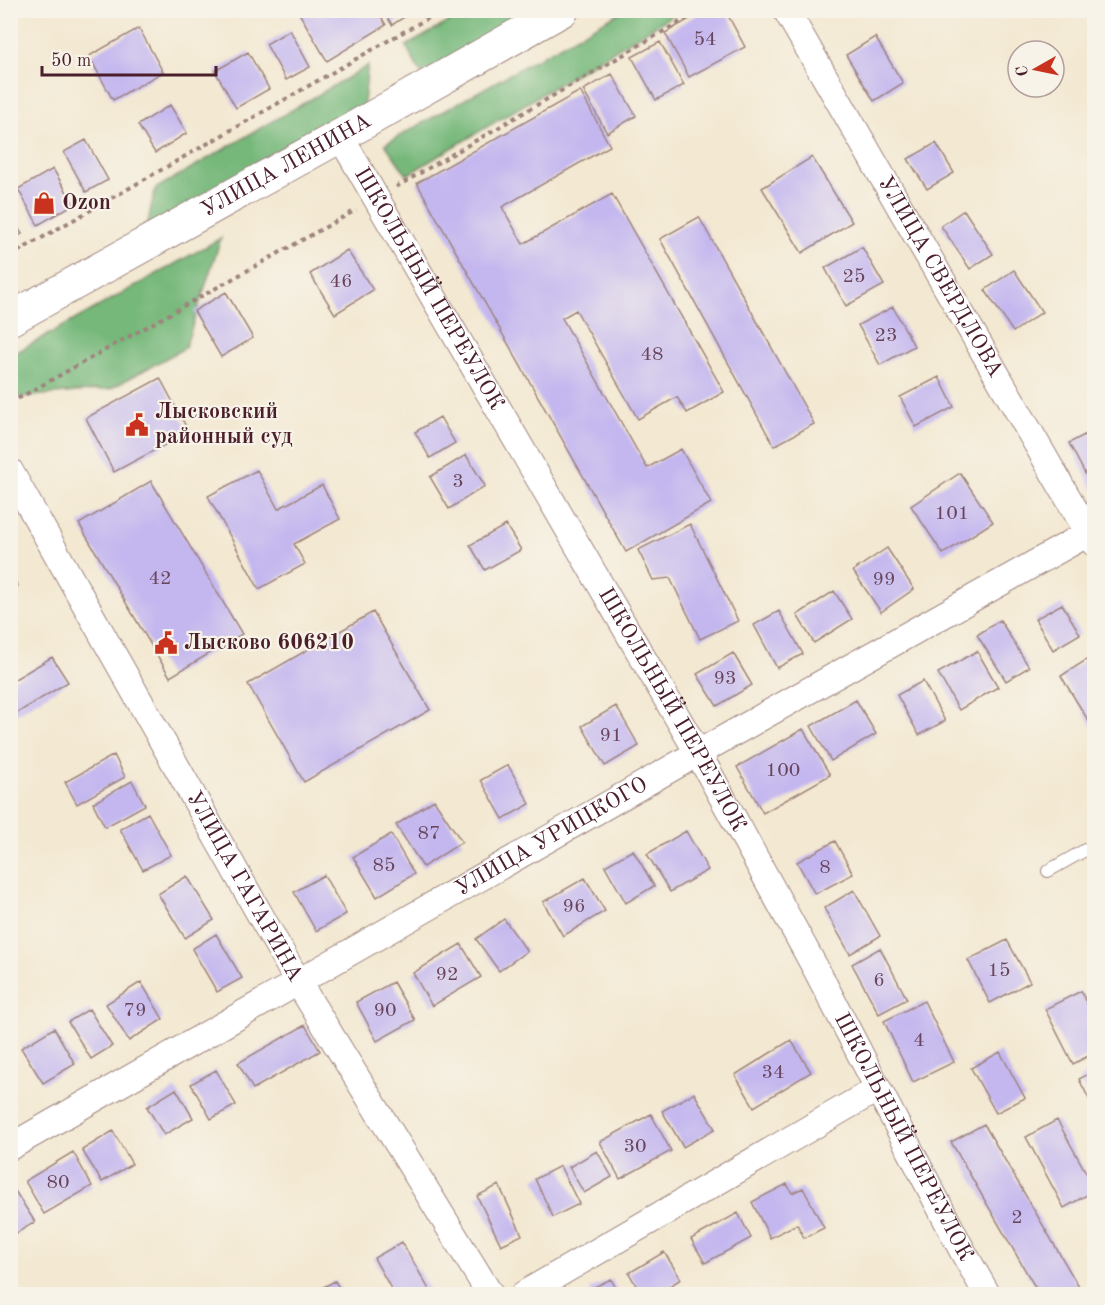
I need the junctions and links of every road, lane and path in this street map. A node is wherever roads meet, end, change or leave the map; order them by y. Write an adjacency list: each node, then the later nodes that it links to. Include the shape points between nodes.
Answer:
1 (442, 10): 5 (path)
2 (562, 10): 4 (main road, УЛИЦА ЛЕНИНА)
3 (786, 10): 8 (street, УЛИЦА СВЕРДЛОВА)
4 (340, 136): 6 (main road, УЛИЦА ЛЕНИНА); 9 (street, ШКОЛЬНЫЙ ПЕРЕУЛОК)
5 (10, 256)
6 (10, 319)
7 (10, 471): 12 (street, УЛИЦА ГАГАРИНА)
8 (1093, 535): 9 (street, УЛИЦА УРИЦКОГО)
9 (698, 753): 12 (street, УЛИЦА УРИЦКОГО); 13 (street, ШКОЛЬНЫЙ ПЕРЕУЛОК)
10 (1095, 845): 11 (lane)
11 (1048, 871)
12 (298, 982): 14 (street, УЛИЦА УРИЦКОГО); 15 (street, УЛИЦА ГАГАРИНА)
13 (878, 1089): 16 (street); 17 (street, ШКОЛЬНЫЙ ПЕРЕУЛОК)
14 (10, 1147)
15 (490, 1294)
16 (524, 1294)
17 (987, 1294)

